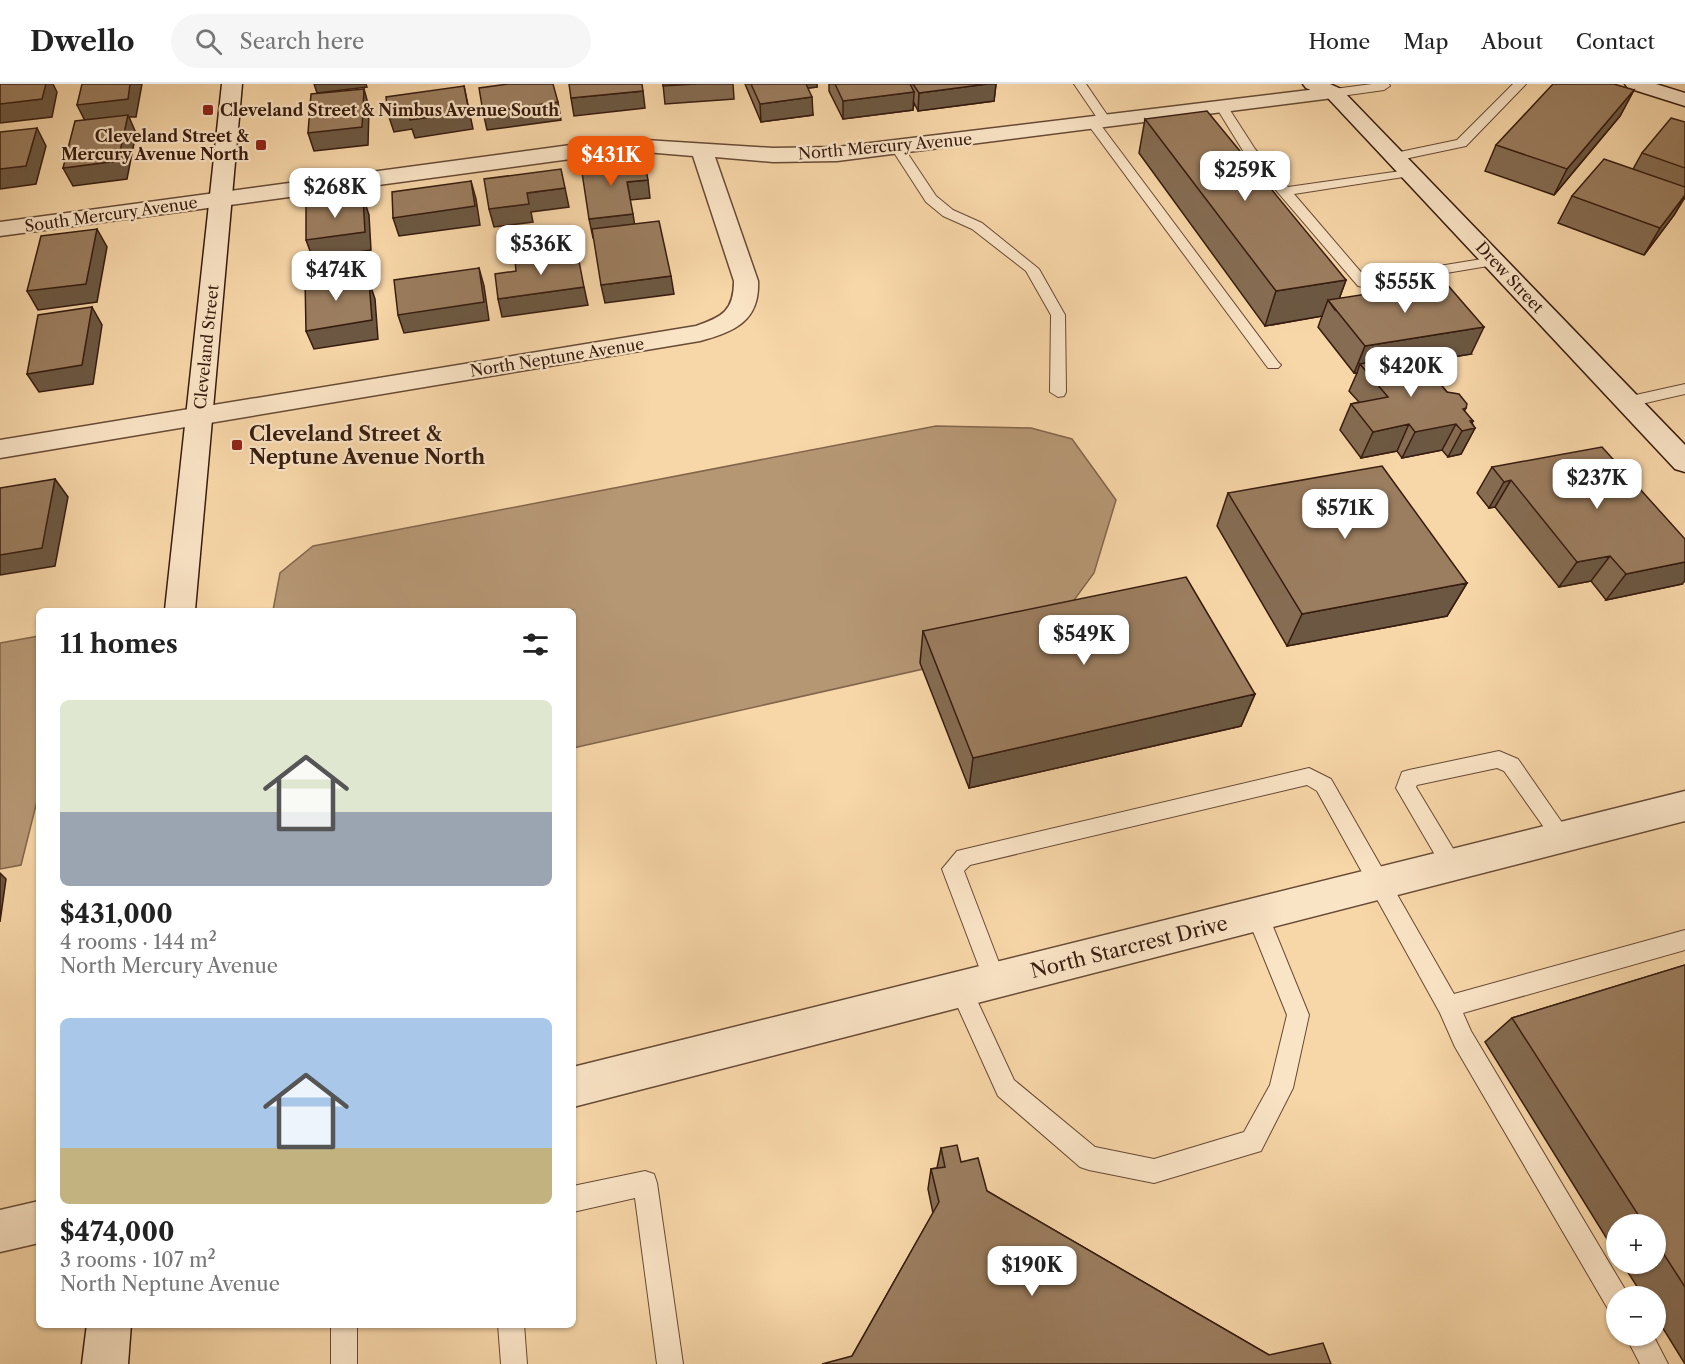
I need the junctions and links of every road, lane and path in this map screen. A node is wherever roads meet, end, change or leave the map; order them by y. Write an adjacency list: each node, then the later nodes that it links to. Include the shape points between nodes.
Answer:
1 (232, 84): 15 (street, Cleveland Street)
2 (1080, 84): 10 (lane)
3 (1313, 84): 7 (street, Drew Street)
4 (1382, 84): 7 (lane)
5 (1520, 84): 13 (lane, via 1461,143)
6 (1635, 84): 8 (street)
7 (1333, 88): 9 (street, North Mercury Avenue); 13 (street, Drew Street)
8 (1685, 100)
9 (1222, 107): 10 (street, North Mercury Avenue); 14 (lane, via 1250,151)
10 (1099, 122): 11 (street, North Mercury Avenue); 18 (lane)
11 (897, 148): 12 (street, North Mercury Avenue, via 773,155); 20 (lane, via 931,199 948,213 976,226 1032,269 1058,315)
12 (702, 151): 15 (street, North Mercury Avenue, via 645,146 600,148); 22 (street, North Neptune Avenue, via 746,281 748,297 742,310 726,324 700,333)
13 (1402, 165): 14 (lane); 17 (street, Drew Street)
14 (1285, 191): 17 (lane, via 1363,283)
15 (221, 199): 16 (street, South Mercury Avenue); 22 (street, Cleveland Street)
16 (0, 229)
17 (1494, 261): 21 (street, Drew Street)
18 (1273, 365)
19 (1685, 389): 21 (lane)
20 (1058, 392)
21 (1628, 402): 24 (street, Drew Street)
22 (199, 416): 23 (street, North Neptune Avenue); 25 (street, Cleveland Street)
23 (0, 449)
24 (1685, 462)
25 (180, 608)
26 (1685, 806): 27 (street, North Starcrest Drive)
27 (1562, 837): 28 (street, North Starcrest Drive); 28 (lane, via 1511,765 1499,759 1409,778 1406,788)
28 (1452, 865): 29 (street, North Starcrest Drive)
29 (1381, 883): 30 (street, North Starcrest Drive); 32 (lane, via 1324,785 1309,776 964,857 953,869); 33 (lane)
30 (1257, 914): 32 (street, North Starcrest Drive); 32 (lane, via 1298,1015 1281,1088 1252,1142 1154,1171 1089,1158 1006,1088)
31 (1685, 940): 33 (lane)
32 (978, 985): 34 (street, North Starcrest Drive)
33 (1449, 1006): 38 (lane, via 1463,1039)
34 (576, 1086)
35 (576, 1198): 46 (lane, via 645,1183)
36 (36, 1223): 37 (street)
37 (0, 1231)
38 (1609, 1286)
39 (109, 1328): 43 (street)
40 (344, 1328): 44 (lane)
41 (511, 1328): 45 (lane)
42 (1644, 1346): 47 (lane)
43 (105, 1364)
44 (344, 1364)
45 (514, 1364)
46 (670, 1364)
47 (1655, 1364)

